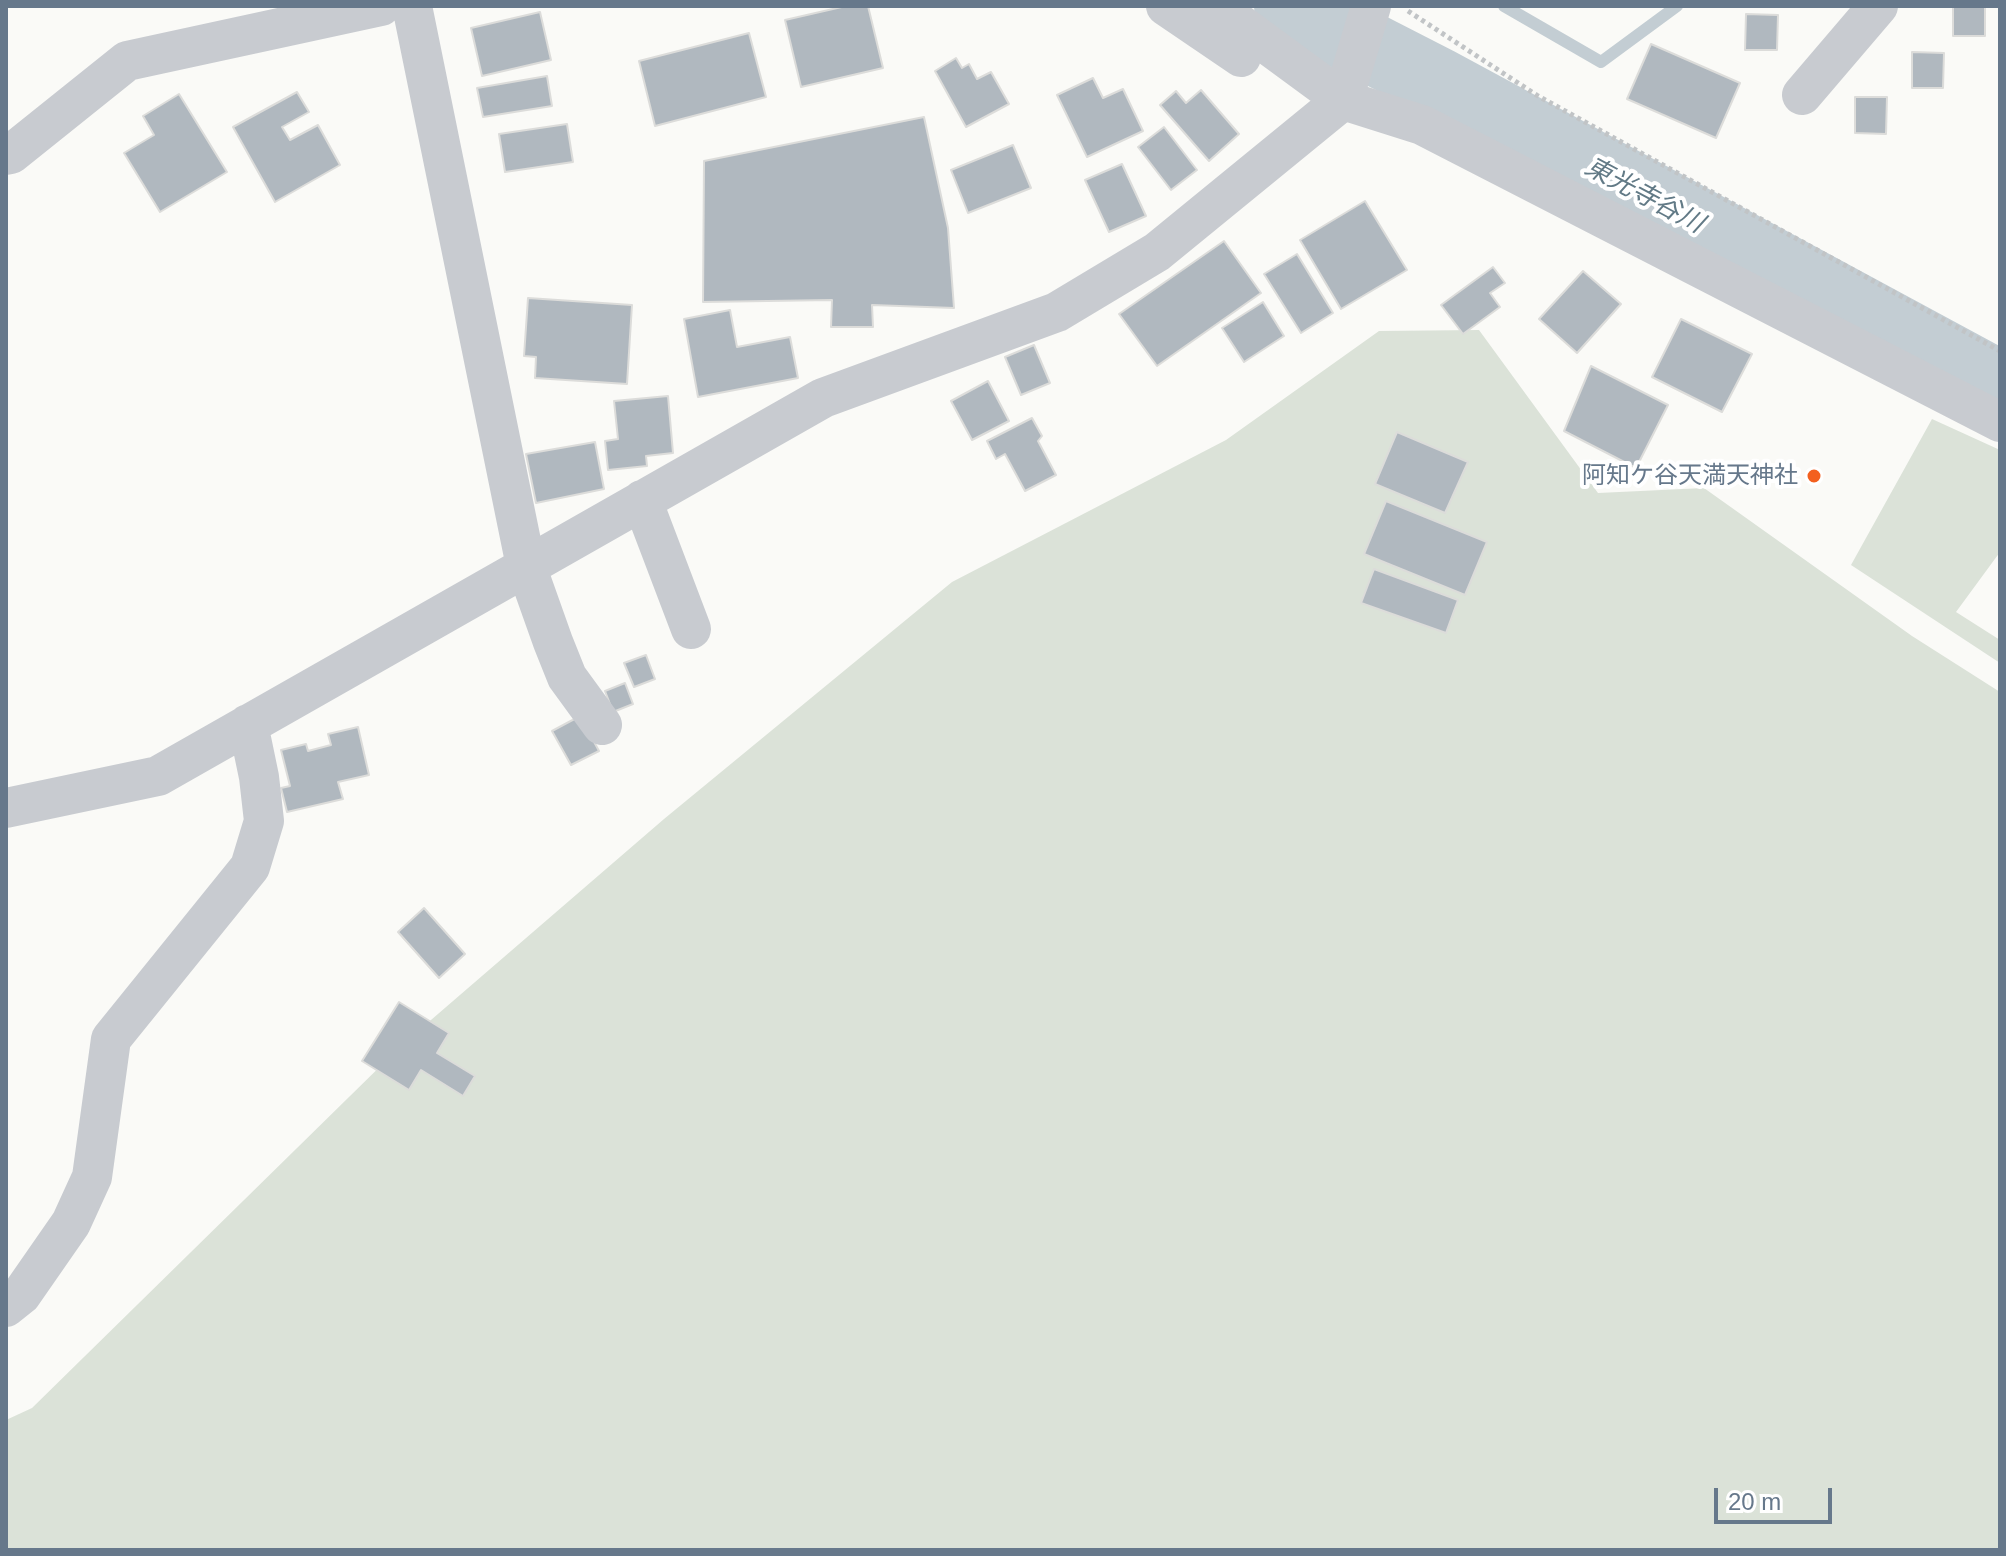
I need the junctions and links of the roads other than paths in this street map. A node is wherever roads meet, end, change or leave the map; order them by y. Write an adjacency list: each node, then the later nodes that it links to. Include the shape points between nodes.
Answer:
1 (381, 6): 10 (street, via 127,61)
2 (412, 6): 13 (street)
3 (1166, 6): 7 (street, via 1264,73)
4 (1215, 6): 7 (street)
5 (1371, 6): 9 (street)
6 (1878, 6): 8 (street)
7 (1312, 77): 9 (street)
8 (1802, 95)
9 (1343, 100): 11 (street, via 1422,125); 12 (street, via 1157,252 1057,312 823,398)
10 (6, 155)
11 (2000, 422)
12 (642, 500): 13 (street); 14 (street)
13 (526, 566): 15 (street); 16 (street, via 567,677)
14 (691, 629)
15 (248, 724): 17 (street, via 158,776); 18 (street, via 264,821 250,867 111,1039 92,1177 71,1223 21,1295)
16 (602, 725)
17 (6, 808)
18 (6, 1307)

